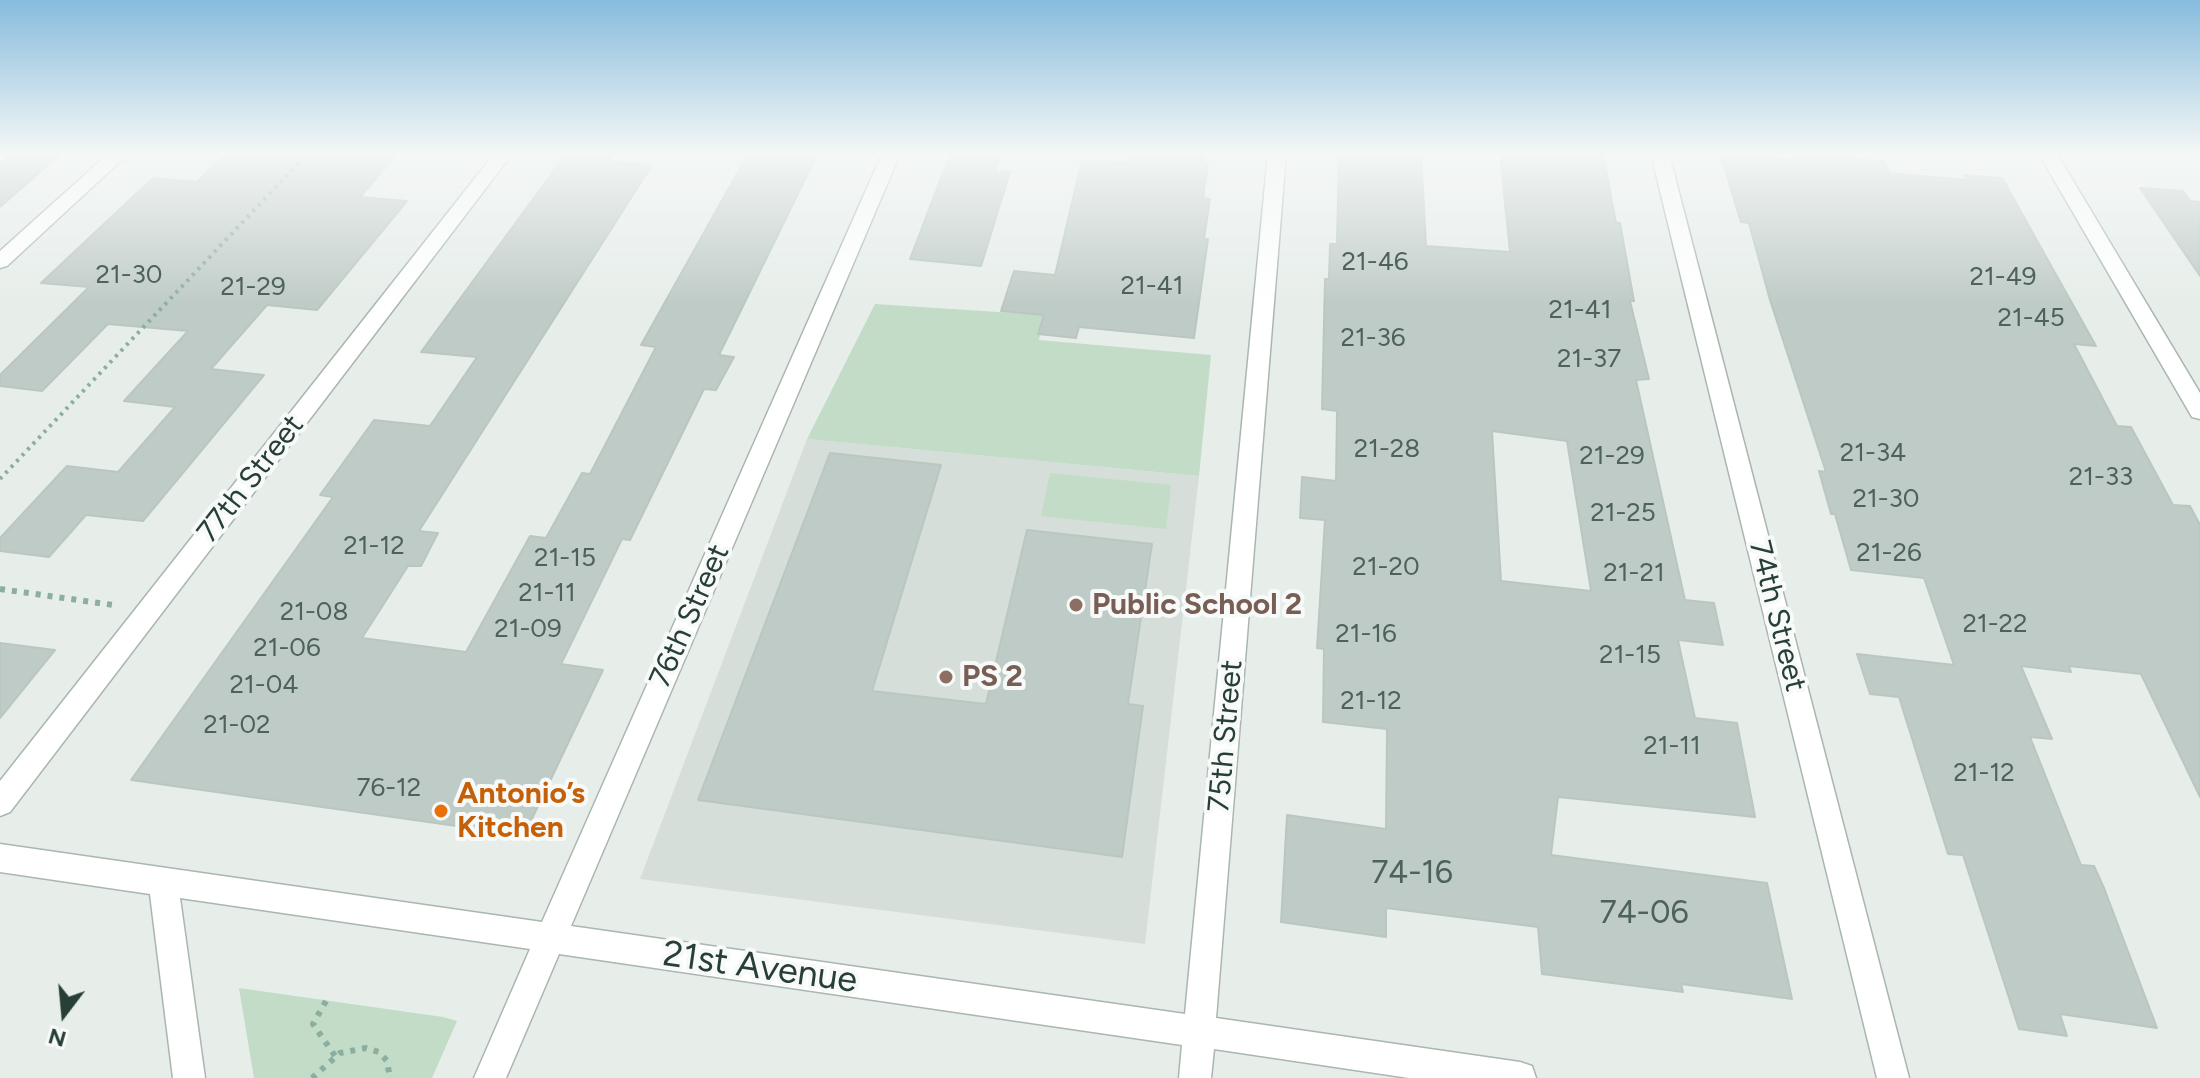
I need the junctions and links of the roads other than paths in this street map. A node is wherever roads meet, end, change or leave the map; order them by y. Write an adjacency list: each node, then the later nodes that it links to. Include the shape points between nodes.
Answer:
1 (64, 204): 7 (street)
2 (464, 204): 9 (street, 77th Street)
3 (869, 204): 12 (street, 76th Street)
4 (1273, 204): 13 (street, 75th Street)
5 (1673, 204): 18 (street, 74th Street)
6 (2078, 204): 8 (street)
7 (0, 262)
8 (2200, 411)
9 (0, 803)
10 (0, 858): 11 (street, 21st Avenue)
11 (163, 881): 12 (street, 21st Avenue); 14 (street)
12 (550, 937): 13 (street, 21st Avenue); 15 (street, 76th Street)
13 (1200, 1030): 16 (street, 75th Street); 17 (street, 21st Avenue)
14 (189, 1078)
15 (490, 1078)
16 (1195, 1078)
17 (1520, 1078)
18 (1893, 1078)

